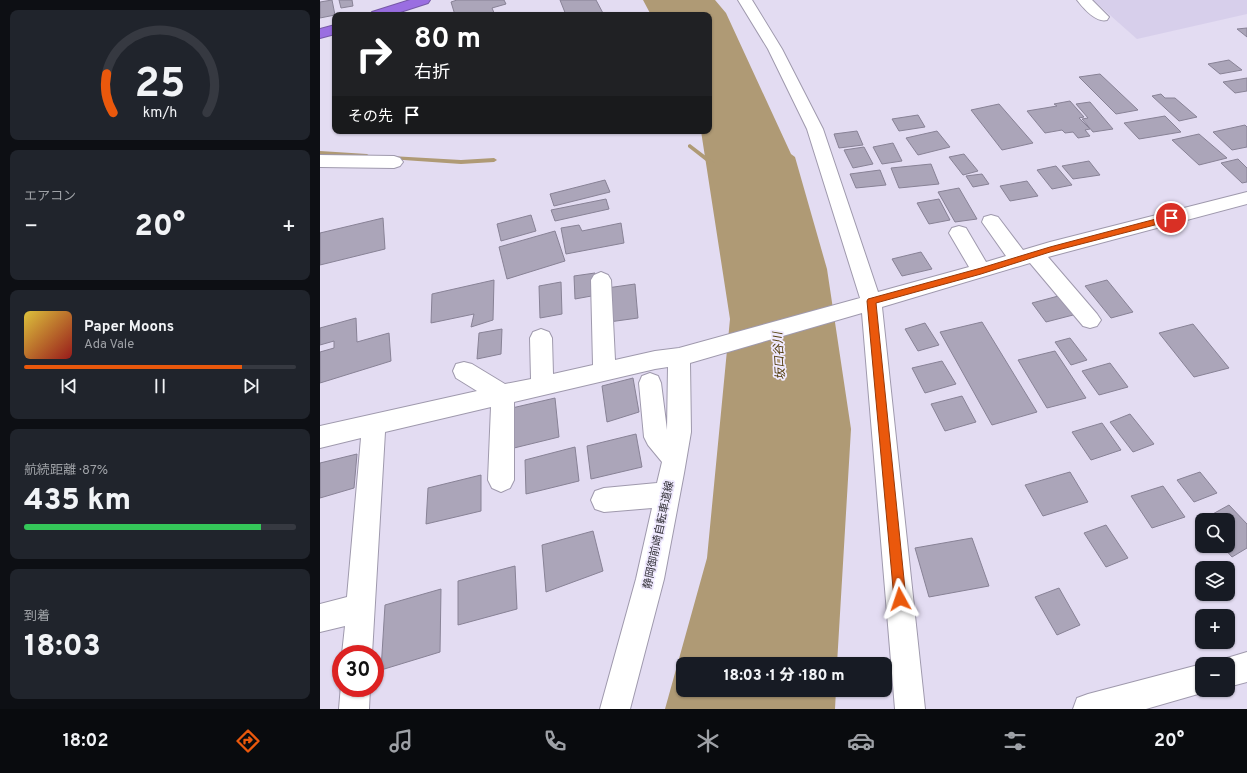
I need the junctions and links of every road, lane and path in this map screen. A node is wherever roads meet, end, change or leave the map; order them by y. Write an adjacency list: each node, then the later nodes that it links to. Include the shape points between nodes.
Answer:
1 (423, 0): 4 (highway)
2 (745, 0): 16 (street, via 775,49 815,129)
3 (1084, 0): 5 (street)
4 (386, 12)
5 (1102, 17)
6 (332, 30): 7 (highway)
7 (320, 34)
8 (320, 161): 9 (street)
9 (394, 162)
10 (1247, 198): 13 (street)
11 (991, 222): 13 (street)
12 (959, 233): 14 (street)
13 (1026, 257): 14 (street); 17 (street)
14 (981, 271): 16 (street)
15 (601, 280): 21 (street)
16 (864, 304): 19 (street); 40 (street)
17 (1090, 320)
18 (541, 338): 23 (street)
19 (679, 357): 21 (street); 27 (street, 静岡御前崎自転車道線, via 679,432)
20 (464, 371): 24 (street)
21 (604, 372): 23 (street)
22 (650, 383): 27 (street, via 656,437)
23 (542, 386): 24 (street)
24 (503, 394): 25 (street); 28 (street)
25 (374, 424): 26 (street); 31 (street)
26 (320, 437)
27 (674, 458): 29 (street, 静岡御前崎自転車道線)
28 (501, 480)
29 (668, 494): 30 (street); 39 (street, 静岡御前崎自転車道線, via 650,579)
30 (604, 500)
31 (359, 608): 32 (street); 33 (street)
32 (320, 618)
33 (357, 645)
34 (1247, 668): 35 (street)
35 (1235, 671)
36 (1195, 681): 41 (street)
37 (355, 697): 38 (street)
38 (354, 709)
39 (615, 709)
40 (910, 709)
41 (1088, 709)

